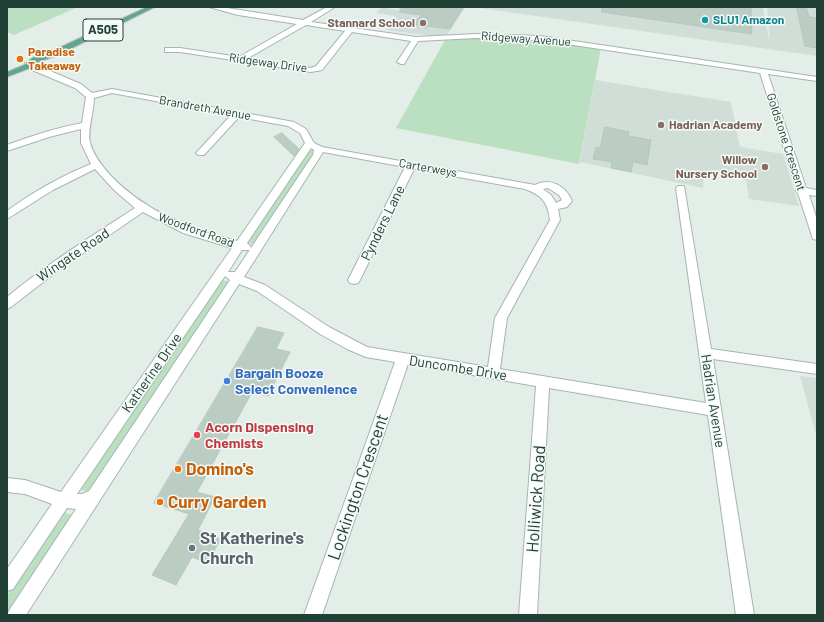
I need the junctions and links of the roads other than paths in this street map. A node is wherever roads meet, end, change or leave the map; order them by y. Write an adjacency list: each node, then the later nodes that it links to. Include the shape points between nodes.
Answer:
1 (152, 7): 12 (main road, A505, via 49,58)
2 (212, 7): 5 (street, Ridgeway Avenue)
3 (245, 7): 5 (street)
4 (332, 7): 6 (street)
5 (238, 13): 6 (street, Ridgeway Avenue)
6 (304, 23): 7 (street, Ridgeway Avenue); 10 (street)
7 (350, 30): 8 (street, Ridgeway Avenue); 10 (street, Ridgeway Drive, via 319,68 311,70)
8 (416, 39): 11 (street, via 402,60); 13 (street, Ridgeway Avenue, via 476,36 540,38)
9 (168, 50): 10 (street, Ridgeway Drive)
10 (241, 60)
11 (415, 60)
12 (28, 65): 14 (main road, A505); 16 (street, via 78,86)
13 (763, 70): 15 (street, Ridgeway Avenue); 25 (street, Goldstone Crescent)
14 (7, 75)
15 (817, 79)
16 (90, 96): 17 (street, Brandreth Avenue, via 112,91); 18 (street, Woodford Road)
17 (237, 114): 19 (street, Brandreth Avenue, via 291,124 303,131); 21 (street)
18 (86, 125): 20 (street, via 29,139); 22 (street, Woodford Road, via 85,138)
19 (314, 146): 23 (street, Carterweys); 30 (street, Katherine Drive); 31 (street, Katherine Drive, via 318,155)
20 (7, 148)
21 (201, 154)
22 (96, 165): 27 (street, Woodford Road, via 127,198); 28 (street, via 71,175)
23 (411, 165): 34 (street, Pynders Lane); 39 (street, Carterweys, via 527,186 548,198 554,207 555,220 501,318)
24 (680, 188): 36 (street, Hadrian Avenue)
25 (801, 191): 26 (street); 29 (street, Goldstone Crescent)
26 (817, 193)
27 (142, 208): 30 (street, Woodford Road, via 176,225); 35 (street, Wingate Road, via 54,267)
28 (7, 216)
29 (817, 236)
30 (240, 246): 31 (street); 32 (street, Katherine Drive)
31 (257, 249): 33 (street, Katherine Drive)
32 (223, 270): 33 (street, Duncombe Drive); 44 (street, Katherine Drive)
33 (236, 279): 37 (street, Duncombe Drive, via 260,287 347,345 366,352); 43 (street, Katherine Drive)
34 (354, 280)
35 (7, 304)
36 (706, 353): 38 (street); 41 (street, Hadrian Avenue)
37 (403, 359): 39 (street, Duncombe Drive); 47 (street, Lockington Crescent)
38 (817, 369)
39 (493, 374): 40 (street, Duncombe Drive)
40 (543, 383): 41 (street, Duncombe Drive); 48 (street, Holliwick Road)
41 (714, 410): 49 (street, Hadrian Avenue)
42 (7, 486): 44 (street, via 18,485)
43 (94, 496): 44 (street, via 81,502); 46 (street, Katherine Drive)
44 (65, 500): 45 (street, Katherine Drive)
45 (7, 584)
46 (16, 615)
47 (313, 615)
48 (528, 615)
49 (745, 615)

